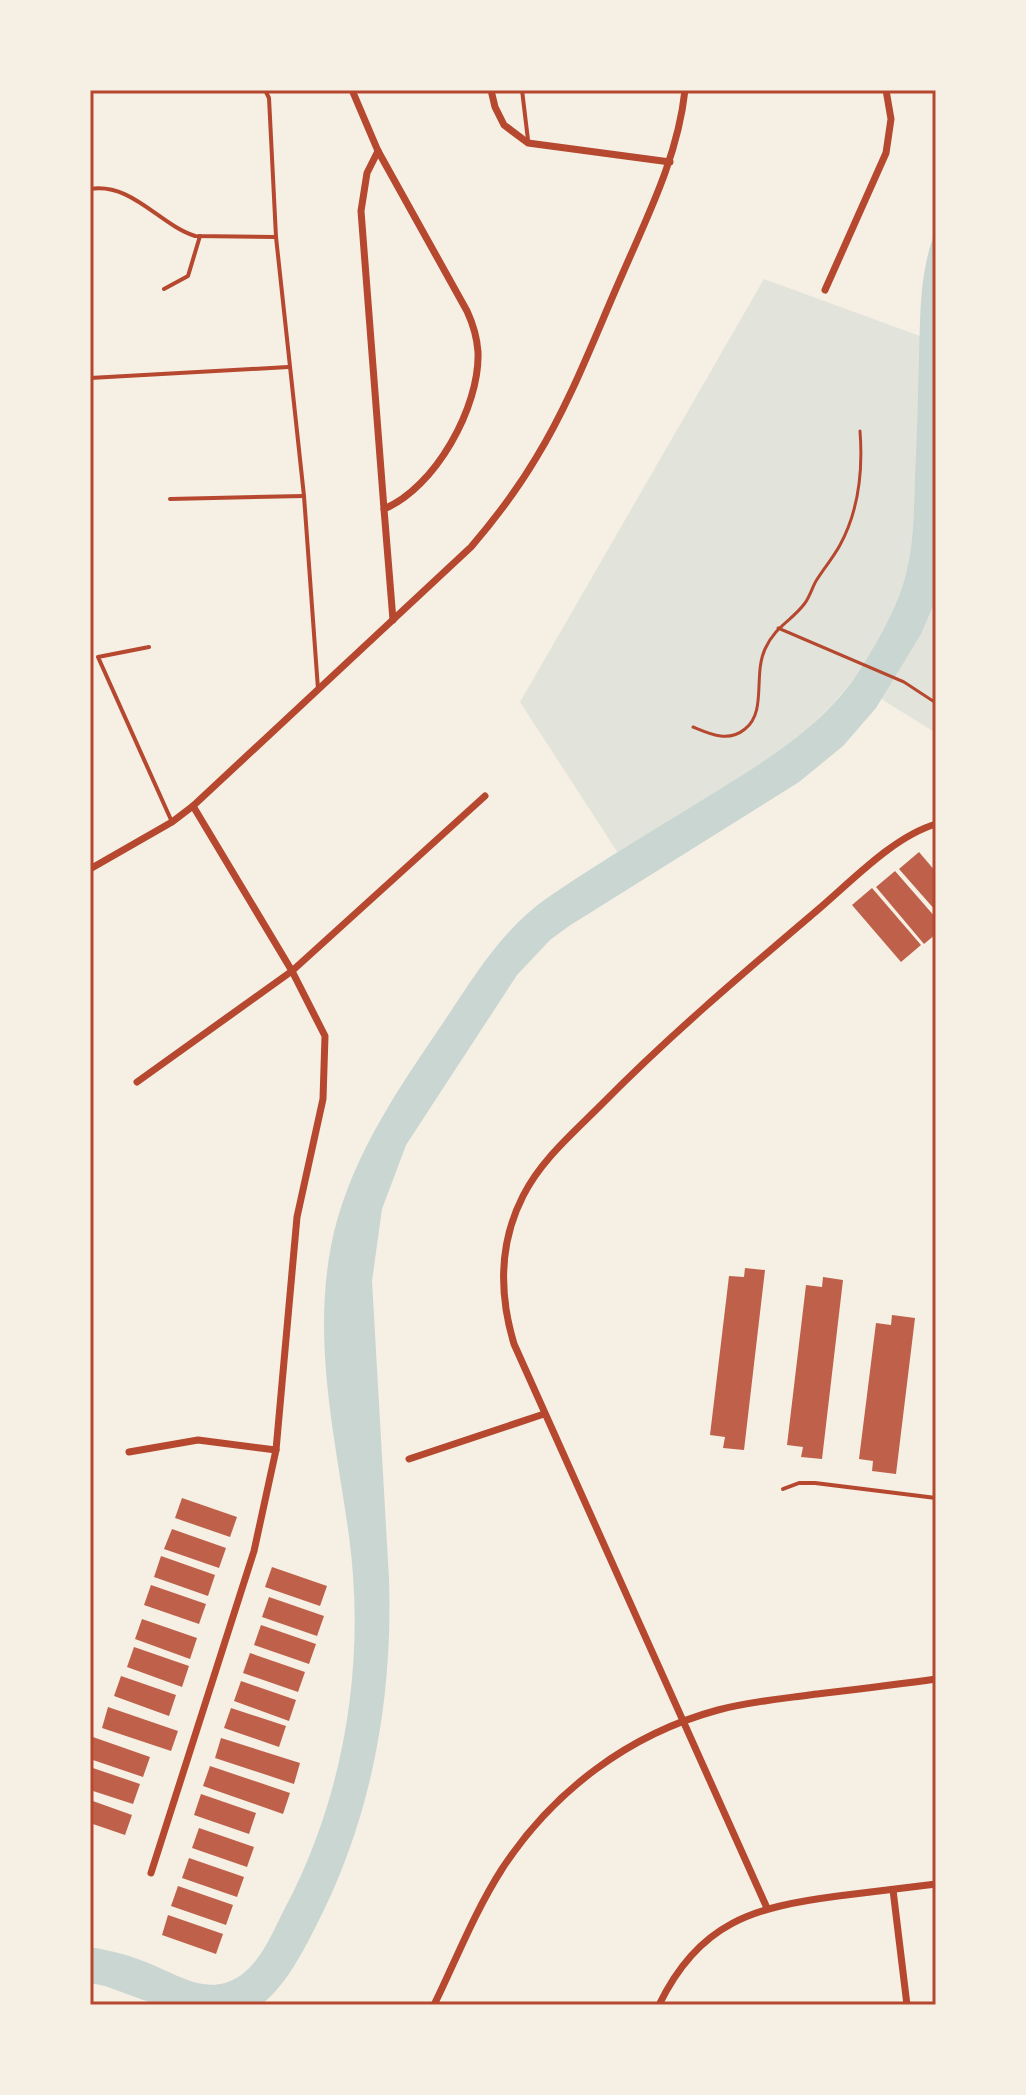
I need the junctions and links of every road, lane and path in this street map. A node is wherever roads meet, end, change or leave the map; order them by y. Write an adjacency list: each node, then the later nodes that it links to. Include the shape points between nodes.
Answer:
1 (265, 90): 12 (lane)
2 (352, 90): 8 (street)
3 (491, 90): 7 (street, via 504,125)
4 (522, 90): 7 (lane)
5 (685, 90): 9 (street)
6 (886, 90): 14 (street, via 891,119 886,153)
7 (528, 143): 9 (street)
8 (378, 151): 20 (street, via 367,173 361,211); 20 (street, via 467,311 478,353 469,400 444,453 417,488)
9 (670, 162): 21 (street, via 532,466 471,547)
10 (90, 189): 11 (lane, via 111,190)
11 (200, 236): 12 (lane); 13 (lane, via 188,276)
12 (276, 237): 15 (lane)
13 (164, 289)
14 (825, 290)
15 (288, 367): 16 (lane); 18 (lane)
16 (90, 378)
17 (860, 431): 22 (path, via 859,483 842,542 804,605)
18 (304, 496): 19 (lane); 24 (lane)
19 (170, 499)
20 (384, 509): 21 (street)
21 (393, 620): 24 (street)
22 (778, 628): 25 (path, via 904,682); 26 (path, via 760,665 752,722 740,733 724,737)
23 (149, 647): 29 (lane, via 98,657)
24 (318, 689): 28 (street)
25 (936, 703)
26 (693, 727)
27 (485, 796): 32 (street)
28 (193, 806): 29 (street); 32 (street)
29 (172, 822): 31 (street)
30 (936, 824): 34 (street, via 901,841 713,999 652,1053 533,1179 505,1248 503,1287 514,1344)
31 (90, 869)
32 (292, 971): 33 (street); 35 (street, via 325,1036 323,1099 297,1217)
33 (137, 1082)
34 (544, 1414): 37 (street); 41 (street)
35 (276, 1450): 36 (street, via 198,1440); 42 (street, via 254,1551)
36 (129, 1452)
37 (409, 1459)
38 (783, 1489): 39 (lane, via 815,1483)
39 (936, 1498)
40 (936, 1679): 41 (street, via 750,1703)
41 (684, 1721): 45 (street); 46 (street, via 605,1761 557,1800 493,1884)
42 (151, 1873)
43 (936, 1884): 44 (street)
44 (893, 1890): 45 (street); 48 (street)
45 (767, 1908): 47 (street, via 730,1924 699,1947)
46 (434, 2005)
47 (659, 2005)
48 (907, 2005)

